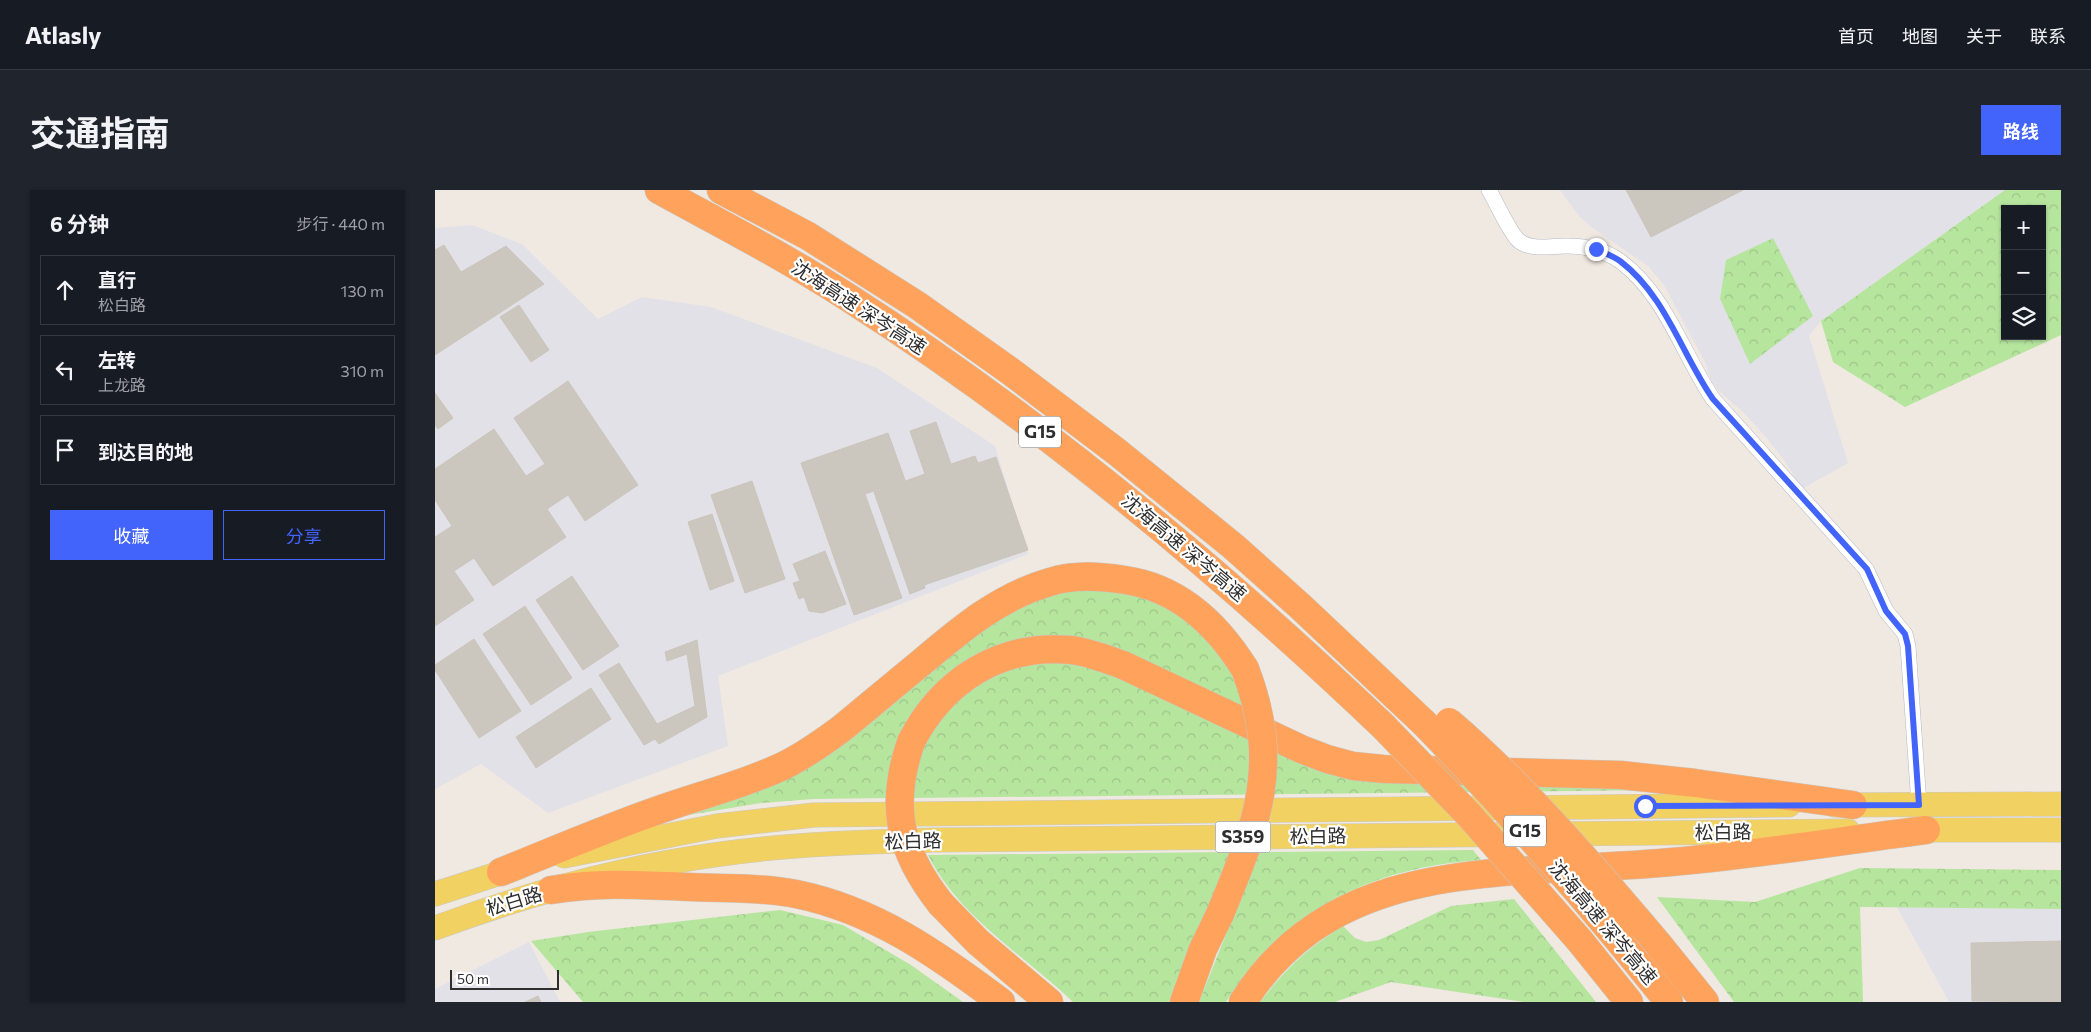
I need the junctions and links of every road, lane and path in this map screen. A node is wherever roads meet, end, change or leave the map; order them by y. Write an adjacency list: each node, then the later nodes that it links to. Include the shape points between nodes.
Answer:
1 (659, 190): 17 (highway, 沈海高速 深岑高速 / G15, bridge, via 795,264 971,380 1109,484 1213,570 1383,726 1469,815)
2 (721, 190): 4 (highway, 沈海高速 深岑高速 / G15, via 809,236 862,269 1009,371 1168,493 1301,606 1388,672)
3 (1489, 190): 7 (street, via 1517,239 1527,246 1596,249 1619,260 1644,282 1713,399 1867,569 1886,611 1905,634 1908,646)
4 (1437, 722): 18 (highway, 沈海高速 深岑高速 / G15, bridge, via 1493,795 1567,877); 19 (highway, bridge, via 1483,751 1545,814)
5 (2061, 804): 7 (main road, 松白路 / S359)
6 (1853, 805): 7 (main road, 松白路 / S359); 9 (main road, 松白路 / S359, via 814,816 666,834); 14 (highway, bridge, via 1639,776 1353,766 1301,749 1123,665 1093,655 1070,650 1012,655 983,666 957,682 934,704 919,724 902,766 899,804 914,866 925,884 978,942)
7 (1922, 817): 8 (main road, 松白路 / S359); 10 (main road, 松白路 / S359, via 793,846 659,864); 16 (highway, via 1660,863 1465,875 1394,890 1334,915 1307,932 1272,964)
8 (2061, 830)
9 (501, 872): 11 (main road, 松白路 / S359); 15 (highway, bridge, via 645,814 783,766 834,734 969,624 1022,592 1051,581 1082,576 1144,583 1193,609 1231,646 1256,696 1262,725 1263,782 1247,847)
10 (551, 890): 12 (main road, 松白路 / S359); 13 (highway, via 621,884 749,889 794,893 831,902 864,914 898,932)
11 (435, 894)
12 (435, 928)
13 (1001, 1002)
14 (1049, 1002)
15 (1184, 1002)
16 (1243, 1002)
17 (1629, 1002)
18 (1669, 1002)
19 (1705, 1002)

